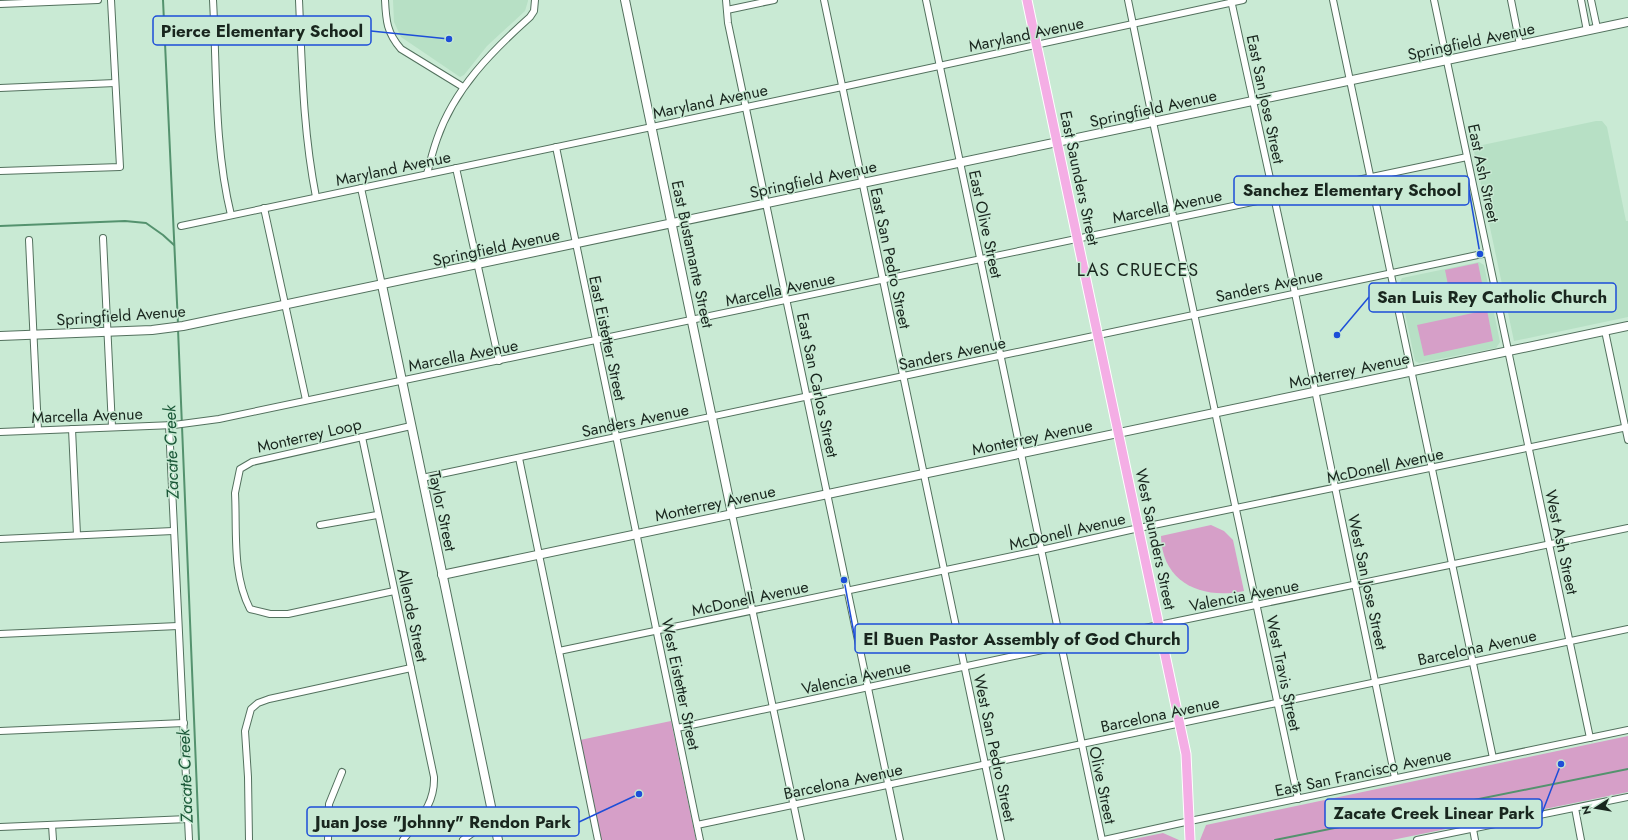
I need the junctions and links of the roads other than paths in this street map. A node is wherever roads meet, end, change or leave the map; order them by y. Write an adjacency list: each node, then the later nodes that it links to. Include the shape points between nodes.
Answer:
1 (98, 0): 21 (street)
2 (111, 0): 32 (street)
3 (213, 0): 54 (street, via 220,143)
4 (299, 0): 50 (street, via 303,109 308,157)
5 (385, 0): 33 (street, via 389,33 394,41)
6 (535, 0): 33 (street, via 534,11 530,17 490,54)
7 (625, 0): 39 (street, East Bustamante Street)
8 (726, 0): 22 (street, East San Carlos Street)
9 (774, 0): 22 (street)
10 (824, 0): 34 (street, East San Pedro Street)
11 (926, 0): 30 (street, East Olive Street)
12 (1028, 0): 28 (main road, East Saunders Street)
13 (1128, 0): 24 (street, West Travis Street)
14 (1243, 0): 20 (street, Maryland Avenue)
15 (1333, 0): 31 (street)
16 (1434, 0): 29 (street, East Ash Street)
17 (1511, 0): 27 (street)
18 (1581, 0): 26 (street)
19 (1591, 0): 25 (street)
20 (1231, 1): 24 (street, Maryland Avenue); 36 (street, East San Jose Street)
21 (0, 4)
22 (727, 10): 37 (street, East San Carlos Street)
23 (1628, 22): 25 (street, Springfield Avenue)
24 (1133, 23): 28 (street, Maryland Avenue); 38 (street, West Travis Street)
25 (1597, 28): 26 (street, Springfield Avenue)
26 (1587, 31): 27 (street, Springfield Avenue)
27 (1520, 45): 29 (street, Springfield Avenue)
28 (1037, 46): 30 (street, Maryland Avenue); 40 (main road, East Saunders Street)
29 (1447, 60): 31 (street, Springfield Avenue); 42 (street, East Ash Street)
30 (940, 66): 34 (street, Maryland Avenue); 43 (street, East Olive Street)
31 (1350, 80): 36 (street, Springfield Avenue); 47 (street)
32 (115, 83): 35 (street); 45 (street, via 120,167)
33 (463, 87): 46 (street, via 437,138)
34 (842, 87): 37 (street, Maryland Avenue); 48 (street, East San Pedro Street)
35 (0, 88)
36 (1253, 101): 38 (street, Springfield Avenue); 51 (street, East San Jose Street)
37 (746, 107): 39 (street, Maryland Avenue); 52 (street, East San Carlos Street)
38 (1152, 122): 40 (street, Springfield Avenue); 55 (street, West Travis Street)
39 (652, 127): 41 (street, Maryland Avenue); 56 (street, East Bustamante Street)
40 (1057, 142): 43 (street, Springfield Avenue); 59 (main road, East Saunders Street)
41 (556, 147): 44 (street, Maryland Avenue); 61 (street, East Eistetter Street)
42 (1467, 158): 47 (street, Marcella Avenue); 62 (street, East Ash Street)
43 (960, 162): 48 (street, Springfield Avenue); 63 (street, East Olive Street)
44 (456, 168): 46 (street, Maryland Avenue); 64 (street)
45 (0, 171)
46 (427, 174): 49 (street, Maryland Avenue)
47 (1371, 177): 51 (street, Marcella Avenue); 65 (street)
48 (862, 183): 52 (street, Springfield Avenue); 66 (street, East San Pedro Street)
49 (361, 188): 50 (street, Maryland Avenue); 67 (street, Taylor Street)
50 (316, 197): 53 (street, Maryland Avenue)
51 (1274, 197): 55 (street, Marcella Avenue); 68 (street, East San Jose Street)
52 (766, 204): 56 (street, Springfield Avenue); 69 (street, East San Carlos Street)
53 (264, 208): 54 (street, Maryland Avenue); 70 (street)
54 (231, 215): 57 (street, Maryland Avenue)
55 (1174, 218): 59 (street, Marcella Avenue); 71 (street, West Travis Street)
56 (672, 224): 61 (street, Springfield Avenue); 72 (street, East Bustamante Street)
57 (182, 226)
58 (103, 238): 75 (street)
59 (1077, 238): 63 (street, Marcella Avenue); 76 (main road, East Saunders Street)
60 (29, 240): 77 (street)
61 (576, 244): 64 (street, Springfield Avenue); 79 (street, East Eistetter Street)
62 (1487, 253): 65 (street, Sanders Avenue); 80 (street, East Ash Street)
63 (980, 260): 66 (street, Marcella Avenue); 81 (street, East Olive Street)
64 (479, 265): 67 (street, Springfield Avenue); 82 (street)
65 (1391, 273): 68 (street, Sanders Avenue); 83 (street)
66 (882, 280): 69 (street, Marcella Avenue); 84 (street, East San Pedro Street)
67 (382, 285): 70 (street, Springfield Avenue); 85 (street, Taylor Street)
68 (1295, 293): 71 (street, Sanders Avenue); 86 (street, East San Jose Street)
69 (787, 301): 72 (street, Marcella Avenue); 87 (street, East San Carlos Street)
70 (284, 305): 75 (street, Springfield Avenue, via 184,326); 88 (street)
71 (1195, 314): 76 (street, Sanders Avenue); 89 (street, West Travis Street)
72 (692, 320): 79 (street, Marcella Avenue); 90 (street, East Bustamante Street)
73 (1628, 326): 74 (street, Monterrey Avenue)
74 (1605, 331): 80 (street, Monterrey Avenue); 94 (street)
75 (108, 332): 77 (street, Springfield Avenue); 93 (street)
76 (1098, 334): 81 (street, Sanders Avenue); 98 (main road, East Saunders Street)
77 (34, 335): 78 (street, Springfield Avenue); 96 (street)
78 (0, 336)
79 (596, 341): 82 (street, Marcella Avenue); 100 (street, East Eistetter Street)
80 (1508, 351): 83 (street, Monterrey Avenue); 102 (street, West Ash Street)
81 (1000, 357): 84 (street, Sanders Avenue); 103 (street, East Olive Street)
82 (499, 361): 85 (street, Marcella Avenue)
83 (1412, 372): 86 (street, Monterrey Avenue); 105 (street)
84 (903, 377): 87 (street, Sanders Avenue); 106 (street, East San Pedro Street)
85 (402, 381): 88 (street, Marcella Avenue); 92 (street, Taylor Street)
86 (1315, 392): 89 (street, Monterrey Avenue); 108 (street, West San Jose Street)
87 (807, 397): 90 (street, Sanders Avenue); 109 (street, East San Carlos Street)
88 (306, 400): 91 (street, Marcella Avenue, via 191,424)
89 (1215, 413): 98 (street, Monterrey Avenue); 110 (street, West Travis Street)
90 (712, 417): 100 (street, Sanders Avenue); 111 (street, East Bustamante Street)
91 (171, 425): 93 (street, Marcella Avenue); 116 (street)
92 (411, 426): 99 (street, Monterrey Loop); 107 (street, Taylor Street)
93 (112, 427): 95 (street, Marcella Avenue)
94 (1627, 427): 101 (street); 102 (street, McDonell Avenue)
95 (72, 428): 96 (street, Marcella Avenue); 118 (street)
96 (38, 430): 97 (street, Marcella Avenue)
97 (0, 432)
98 (1118, 433): 103 (street, Monterrey Avenue); 114 (main road, West Saunders Street)
99 (362, 437): 112 (street, Allende Street); 127 (street, Monterrey Loop, via 266,457 240,469 235,493 238,577 250,609 270,614 288,614)
100 (616, 438): 104 (street, Sanders Avenue); 117 (street, East Eistetter Street)
101 (1628, 440)
102 (1529, 448): 105 (street, McDonell Avenue); 120 (street, West Ash Street)
103 (1021, 454): 106 (street, Monterrey Avenue); 121 (street, Olive Street)
104 (519, 458): 107 (street, Sanders Avenue); 122 (street)
105 (1432, 468): 108 (street, McDonell Avenue); 123 (street)
106 (924, 474): 109 (street, Monterrey Avenue); 124 (street, West San Pedro Street)
107 (422, 478): 125 (street, Taylor Street)
108 (1335, 488): 110 (street, McDonell Avenue); 126 (street, West San Jose Street)
109 (828, 494): 111 (street, Monterrey Avenue); 128 (street, East San Carlos Street)
110 (1236, 509): 114 (street, McDonell Avenue); 129 (street, West Travis Street)
111 (732, 514): 117 (street, Monterrey Avenue); 130 (street)
112 (377, 515): 113 (street); 127 (street, Allende Street)
113 (320, 525)
114 (1139, 528): 121 (street, McDonell Avenue); 131 (main road, West Saunders Street)
115 (1628, 528): 120 (street, Valencia Avenue)
116 (173, 531): 118 (street); 132 (street)
117 (636, 534): 122 (street, Monterrey Avenue); 134 (street, West Eistetter Street)
118 (77, 535): 119 (street)
119 (0, 539)
120 (1549, 545): 123 (street, Valencia Avenue); 136 (street, West Ash Street)
121 (1041, 550): 124 (street, McDonell Avenue); 137 (street, Olive Street)
122 (540, 554): 125 (street, Monterrey Avenue); 138 (street)
123 (1452, 565): 126 (street, Valencia Avenue); 139 (street)
124 (944, 571): 128 (street, McDonell Avenue); 140 (street, West San Pedro Street)
125 (442, 575): 167 (street, Taylor Street)
126 (1355, 585): 129 (street, Valencia Avenue); 142 (street, West San Jose Street)
127 (394, 591): 141 (street, Allende Street)
128 (848, 591): 130 (street, McDonell Avenue); 143 (street, East San Carlos Street)
129 (1256, 606): 131 (street, Valencia Avenue); 144 (street, West Travis Street)
130 (752, 611): 134 (street, McDonell Avenue); 145 (street)
131 (1159, 625): 137 (street, Valencia Avenue); 147 (main road, West Saunders Street)
132 (178, 626): 135 (street); 146 (street)
133 (1628, 629): 136 (street, Barcelona Avenue)
134 (657, 631): 138 (street, McDonell Avenue); 148 (street, West Eistetter Street)
135 (0, 634)
136 (1570, 641): 139 (street, Barcelona Avenue); 151 (street, West Ash Street)
137 (1061, 647): 140 (street, Valencia Avenue); 152 (street, Olive Street)
138 (559, 651): 176 (street)
139 (1472, 662): 142 (street, Barcelona Avenue); 153 (street)
140 (965, 667): 143 (street, Valencia Avenue); 154 (street, West San Pedro Street)
141 (411, 668): 171 (street, via 269,699 251,709 245,731); 173 (street, Allende Street, via 434,777 432,798 427,809)
142 (1375, 682): 144 (street, Barcelona Avenue); 156 (street, West San Jose Street)
143 (868, 688): 145 (street, Valencia Avenue); 157 (street, East San Carlos Street)
144 (1277, 702): 147 (street, Barcelona Avenue); 159 (street, West Travis Street)
145 (773, 708): 148 (street, Valencia Avenue); 160 (street)
146 (184, 723): 150 (street); 162 (street)
147 (1180, 723): 152 (street, Barcelona Avenue); 163 (main road, West Saunders Street, via 1187,770)
148 (677, 728): 165 (street, West Eistetter Street)
149 (1628, 730): 151 (street, East San Francisco Avenue)
150 (0, 731)
151 (1590, 738): 153 (street, East San Francisco Avenue)
152 (1081, 744): 154 (street, Barcelona Avenue); 181 (street, Olive Street)
153 (1493, 758): 156 (street, East San Francisco Avenue)
154 (985, 764): 157 (street, Barcelona Avenue); 180 (street, West San Pedro Street)
155 (342, 772): 172 (street, via 329,804)
156 (1396, 778): 159 (street, East San Francisco Avenue)
157 (889, 784): 160 (street, Barcelona Avenue); 179 (street, East San Carlos Street)
158 (1628, 797): 161 (street)
159 (1298, 799): 163 (street, East San Francisco Avenue)
160 (793, 804): 165 (street, Barcelona Avenue); 178 (street)
161 (1575, 808): 168 (street); 185 (street)
162 (188, 819): 164 (street); 170 (street)
163 (1190, 821): 181 (street, East San Francisco Avenue); 182 (main road, West Saunders Street)
164 (52, 825): 166 (street); 169 (street)
165 (697, 825): 177 (street, West Eistetter Street)
166 (0, 827)
167 (495, 827): 174 (street, via 475,831); 175 (street, Taylor Street)
168 (1473, 829): 183 (street); 184 (street)
169 (53, 840)
170 (189, 840)
171 (249, 840)
172 (328, 840)
173 (403, 840)
174 (463, 840)
175 (498, 840)
176 (598, 840)
177 (700, 840)
178 (801, 840)
179 (900, 840)
180 (1001, 840)
181 (1103, 840)
182 (1190, 840)
183 (1417, 840)
184 (1475, 840)
185 (1581, 840)

